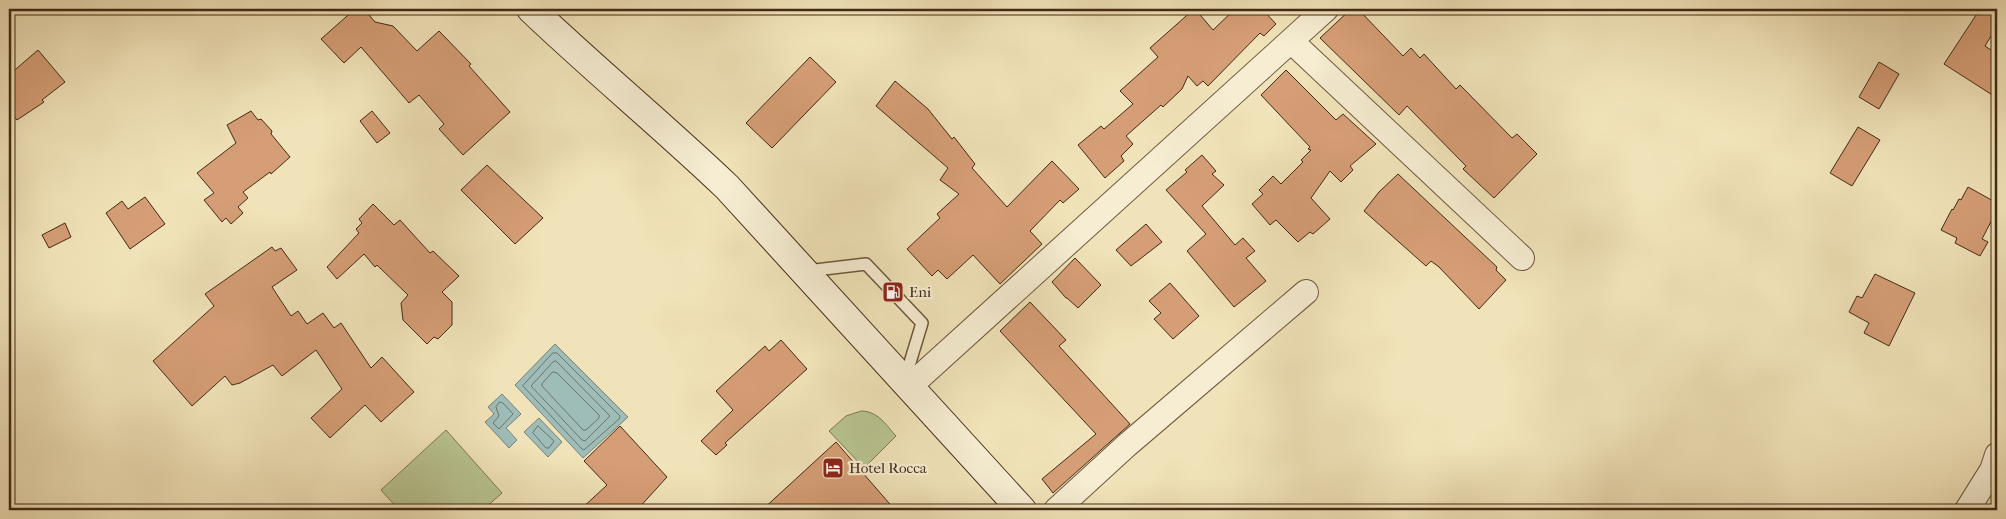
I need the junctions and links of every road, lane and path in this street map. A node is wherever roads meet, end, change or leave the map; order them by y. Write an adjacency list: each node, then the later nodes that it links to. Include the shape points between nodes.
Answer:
1 (531, 9): 5 (main road, via 720,180)
2 (1326, 9): 3 (street)
3 (1291, 41): 4 (street); 7 (street)
4 (1522, 258)
5 (804, 271): 7 (main road); 7 (lane, via 866,264 922,322)
6 (1306, 292): 10 (street)
7 (907, 383): 9 (main road)
8 (1997, 455): 11 (street, via 1992,470)
9 (1022, 510)
10 (1056, 510)
11 (1967, 510)

